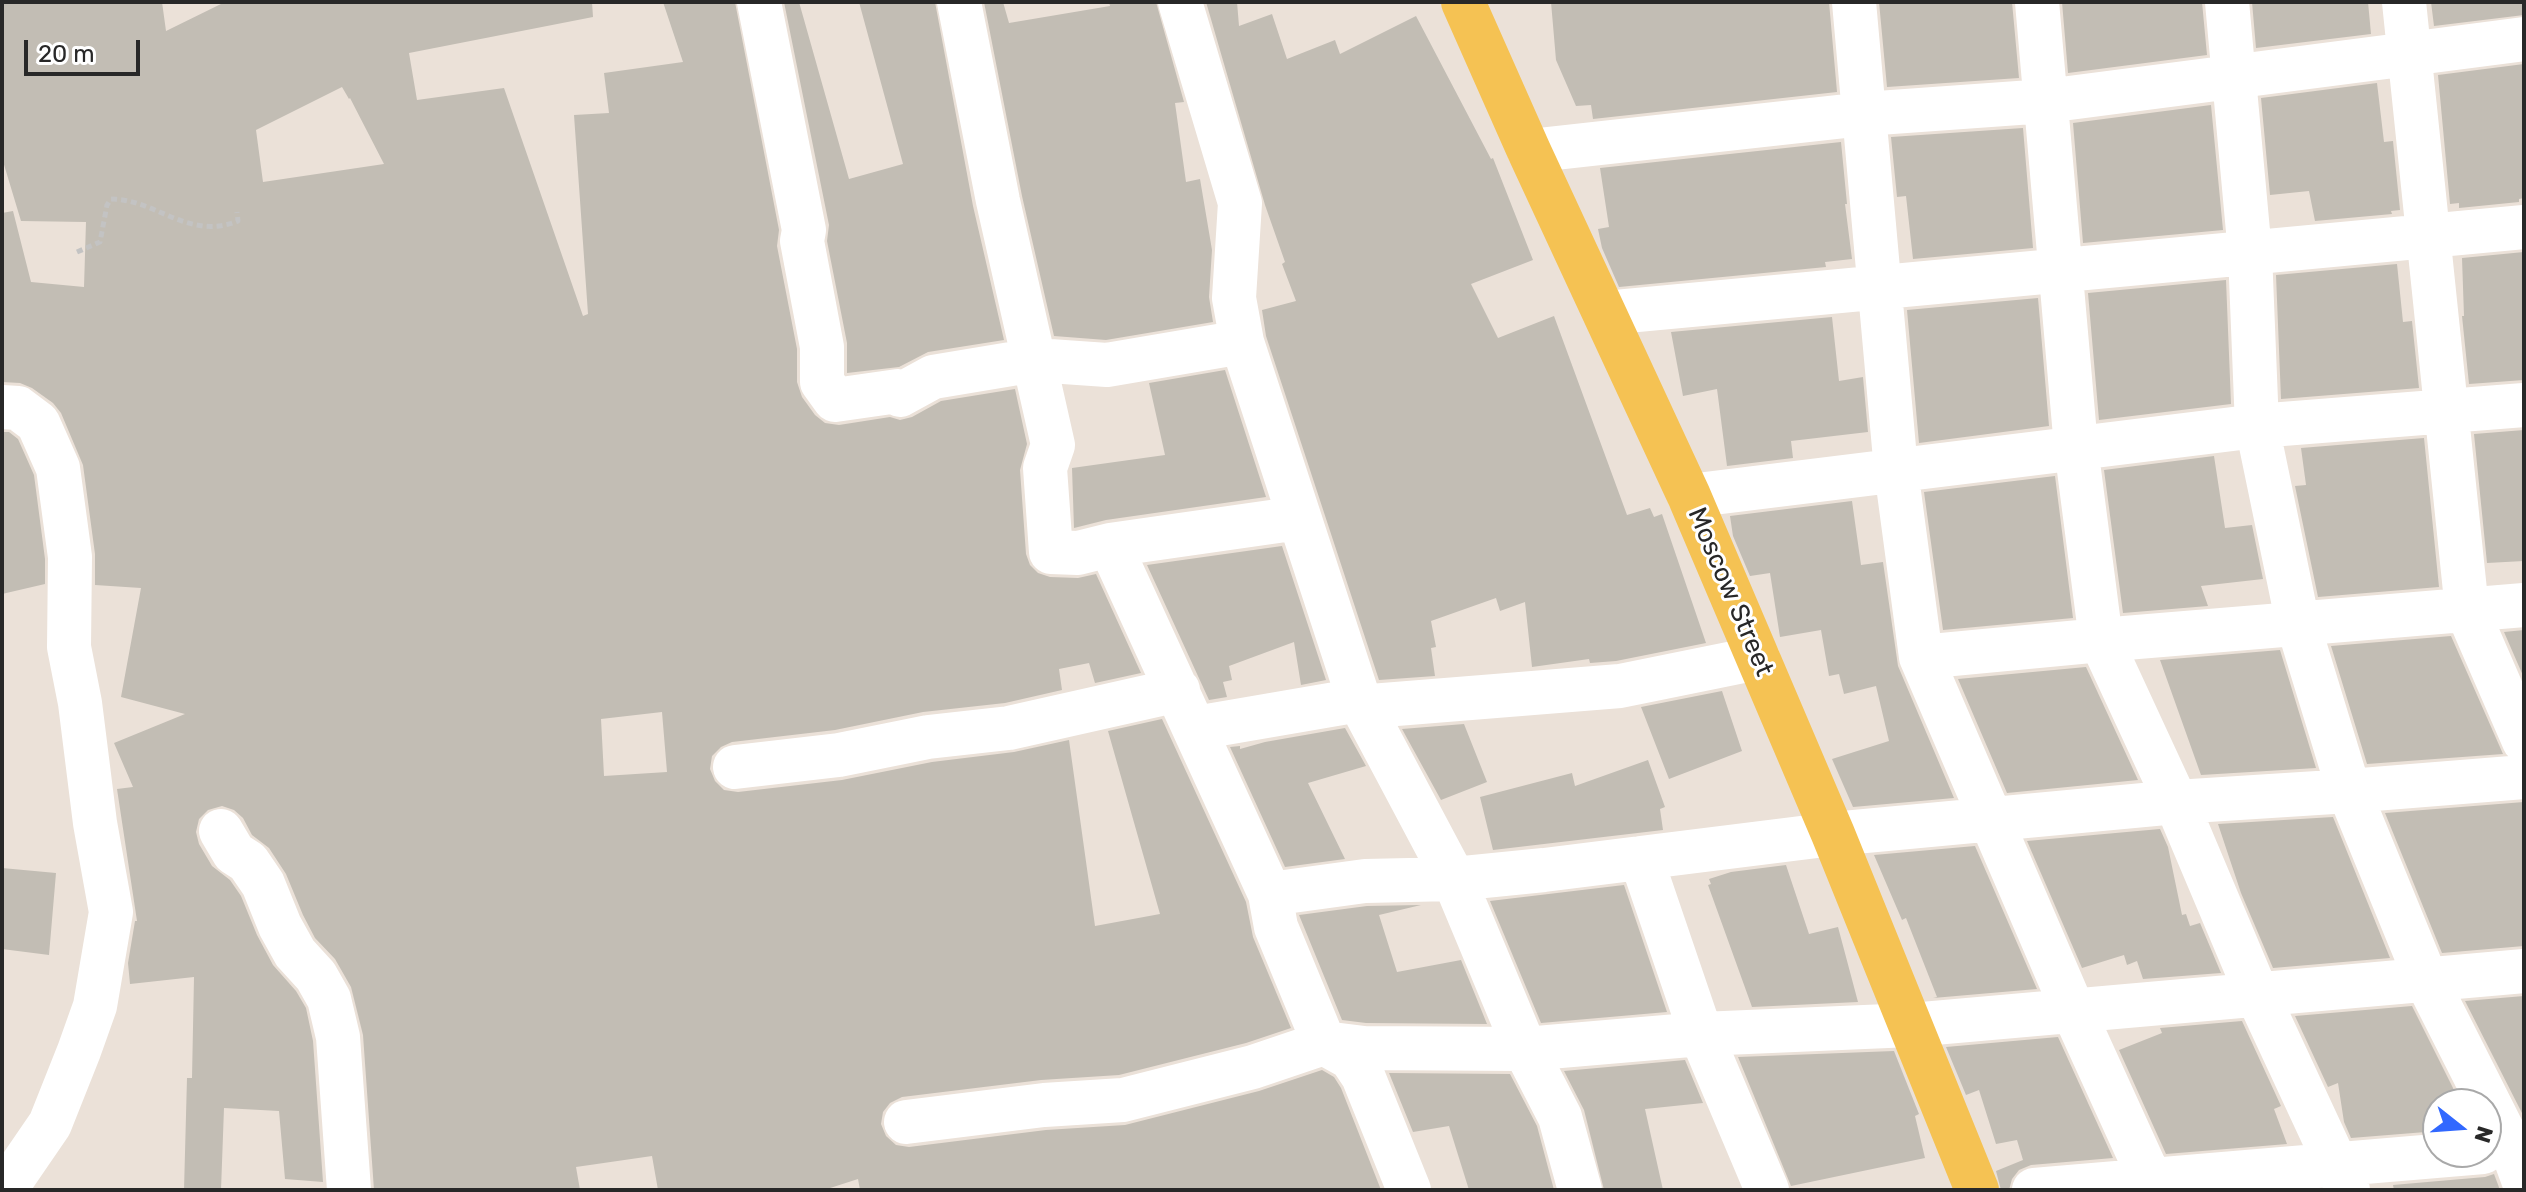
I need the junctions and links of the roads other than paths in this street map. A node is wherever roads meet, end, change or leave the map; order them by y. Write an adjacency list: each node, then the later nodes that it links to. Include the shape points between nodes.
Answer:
1 (759, 2): 22 (street, via 804,230 822,347 822,382 835,400 898,391 900,395 933,377)
2 (959, 2): 22 (street)
3 (1180, 2): 21 (street, via 1240,203 1234,298)
4 (1463, 2): 14 (main road, Moscow Street)
5 (1854, 2): 13 (street)
6 (2037, 2): 12 (street)
7 (2227, 2): 11 (street)
8 (2404, 2): 10 (street)
9 (2524, 39): 10 (street)
10 (2409, 55): 11 (street); 16 (street)
11 (2234, 79): 12 (street); 17 (street)
12 (2046, 101): 13 (street); 18 (street)
13 (1864, 114): 14 (street); 19 (street)
14 (1529, 151): 20 (main road, Moscow Street)
15 (2524, 227): 16 (street)
16 (2428, 236): 17 (street); 25 (street)
17 (2250, 253): 18 (street); 26 (street)
18 (2061, 269): 19 (street); 27 (street)
19 (1879, 288): 20 (street); 28 (street)
20 (1605, 313): 29 (main road, Moscow Street)
21 (1242, 342): 22 (street, via 1107,365); 30 (street)
22 (1035, 360): 31 (street, via 1053,445 1045,468 1051,552 1078,553)
23 (2524, 405): 25 (street)
24 (2, 407): 62 (street, via 18,408 38,423 58,468 70,557 69,647 111,912 95,1006 50,1124 13,1178)
25 (2447, 411): 26 (street); 33 (street)
26 (2257, 426): 27 (street); 34 (street)
27 (2076, 447): 28 (street); 35 (street)
28 (1896, 470): 29 (street); 36 (street)
29 (1689, 496): 37 (main road, Moscow Street)
30 (1299, 518): 31 (street); 38 (street)
31 (1110, 545): 39 (street)
32 (2524, 605): 33 (street)
33 (2467, 610): 34 (street); 40 (street)
34 (2298, 624): 35 (street); 43 (street)
35 (2101, 640): 36 (street); 44 (street)
36 (1921, 657): 45 (street)
37 (1758, 658): 38 (street, via 1620,686 1371,706); 47 (main road, Moscow Street)
38 (1359, 700): 39 (street); 49 (street)
39 (1187, 709): 41 (street, via 928,737 839,755); 50 (street)
40 (2524, 741)
41 (735, 767)
42 (2524, 777): 43 (street)
43 (2349, 791): 44 (street); 52 (street)
44 (2176, 802): 45 (street); 53 (street)
45 (1990, 821): 47 (street); 54 (street)
46 (221, 831): 64 (street, via 263,884 295,953 329,999 338,1037)
47 (1833, 834): 48 (street); 55 (main road, Moscow Street)
48 (1641, 858): 49 (street); 56 (street)
49 (1454, 879): 50 (street, via 1365,881); 58 (street)
50 (1270, 894): 57 (street, via 1276,927)
51 (2524, 971): 52 (street)
52 (2426, 979): 53 (street); 60 (street)
53 (2257, 994): 54 (street); 61 (street)
54 (2073, 1010): 55 (street); 63 (street)
55 (1911, 1025): 56 (street); 68 (main road, Moscow Street)
56 (1701, 1034): 58 (street); 67 (street)
57 (1324, 1043): 58 (street); 59 (street, via 1123,1100); 65 (street, via 1351,1058 1363,1076)
58 (1525, 1049): 66 (street, via 1560,1117)
59 (906, 1122)
60 (2506, 1157): 61 (street)
61 (2343, 1177): 63 (street)
62 (2, 1180)
63 (2153, 1185): 69 (street)
64 (349, 1190)
65 (1409, 1190)
66 (1580, 1190)
67 (1767, 1190)
68 (1977, 1190)
69 (2034, 1190)

